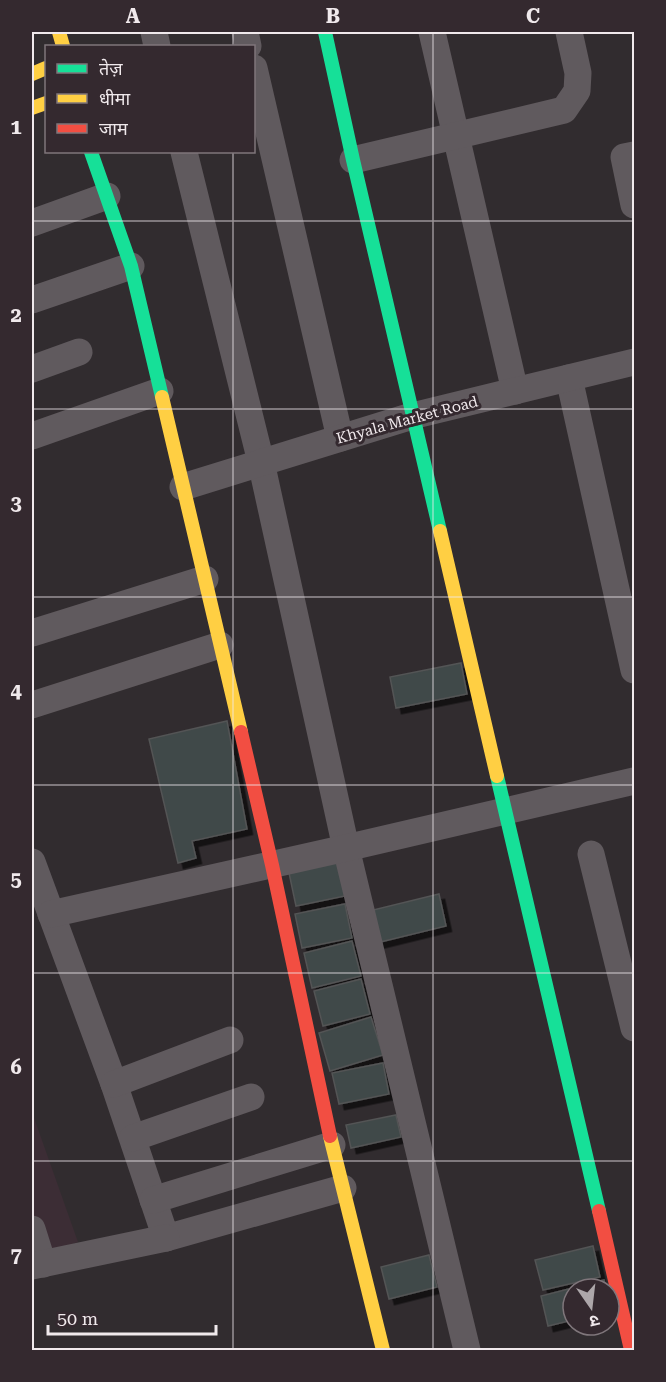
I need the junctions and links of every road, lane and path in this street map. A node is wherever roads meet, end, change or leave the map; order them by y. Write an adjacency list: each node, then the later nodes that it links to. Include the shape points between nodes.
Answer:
1 (325, 32): 9 (street)
2 (432, 32): 5 (street)
3 (569, 32): 5 (street, via 578,73 577,91 564,110)
4 (255, 72): 23 (street)
5 (456, 134): 9 (street); 20 (street)
6 (91, 153): 10 (street)
7 (184, 153): 24 (street)
8 (634, 155): 11 (street, via 624,157)
9 (353, 159): 21 (street)
10 (107, 196): 12 (street); 13 (street)
11 (634, 205)
12 (32, 223)
13 (131, 266): 14 (street); 19 (street)
14 (32, 300)
15 (79, 352): 17 (street)
16 (634, 362): 18 (street, Khyala Market Road)
17 (32, 369)
18 (569, 378): 20 (street, Khyala Market Road); 29 (street)
19 (160, 391): 22 (street); 25 (street)
20 (515, 391): 21 (street, Khyala Market Road)
21 (412, 416): 23 (street, Khyala Market Road); 32 (street)
22 (32, 436)
23 (340, 438): 24 (street, Khyala Market Road)
24 (261, 462): 25 (street, Khyala Market Road); 33 (street)
25 (183, 487): 26 (street)
26 (205, 579): 27 (street); 28 (street)
27 (32, 633)
28 (220, 645): 30 (street); 36 (street)
29 (634, 670)
30 (32, 705)
31 (634, 781): 32 (street)
32 (504, 811): 33 (street); 51 (street)
33 (346, 848): 36 (street); 50 (street)
34 (591, 854): 38 (street)
35 (32, 862): 37 (street)
36 (272, 864): 37 (street); 43 (street)
37 (51, 914): 40 (street)
38 (634, 1028)
39 (230, 1040): 40 (street)
40 (114, 1084): 42 (street)
41 (251, 1097): 42 (street)
42 (133, 1138): 45 (street)
43 (332, 1145): 44 (street); 45 (street)
44 (343, 1188): 47 (street); 49 (street)
45 (153, 1200): 47 (street)
46 (32, 1229): 48 (street)
47 (166, 1238): 48 (street)
48 (37, 1265)
49 (383, 1350)
50 (467, 1350)
51 (631, 1350)

